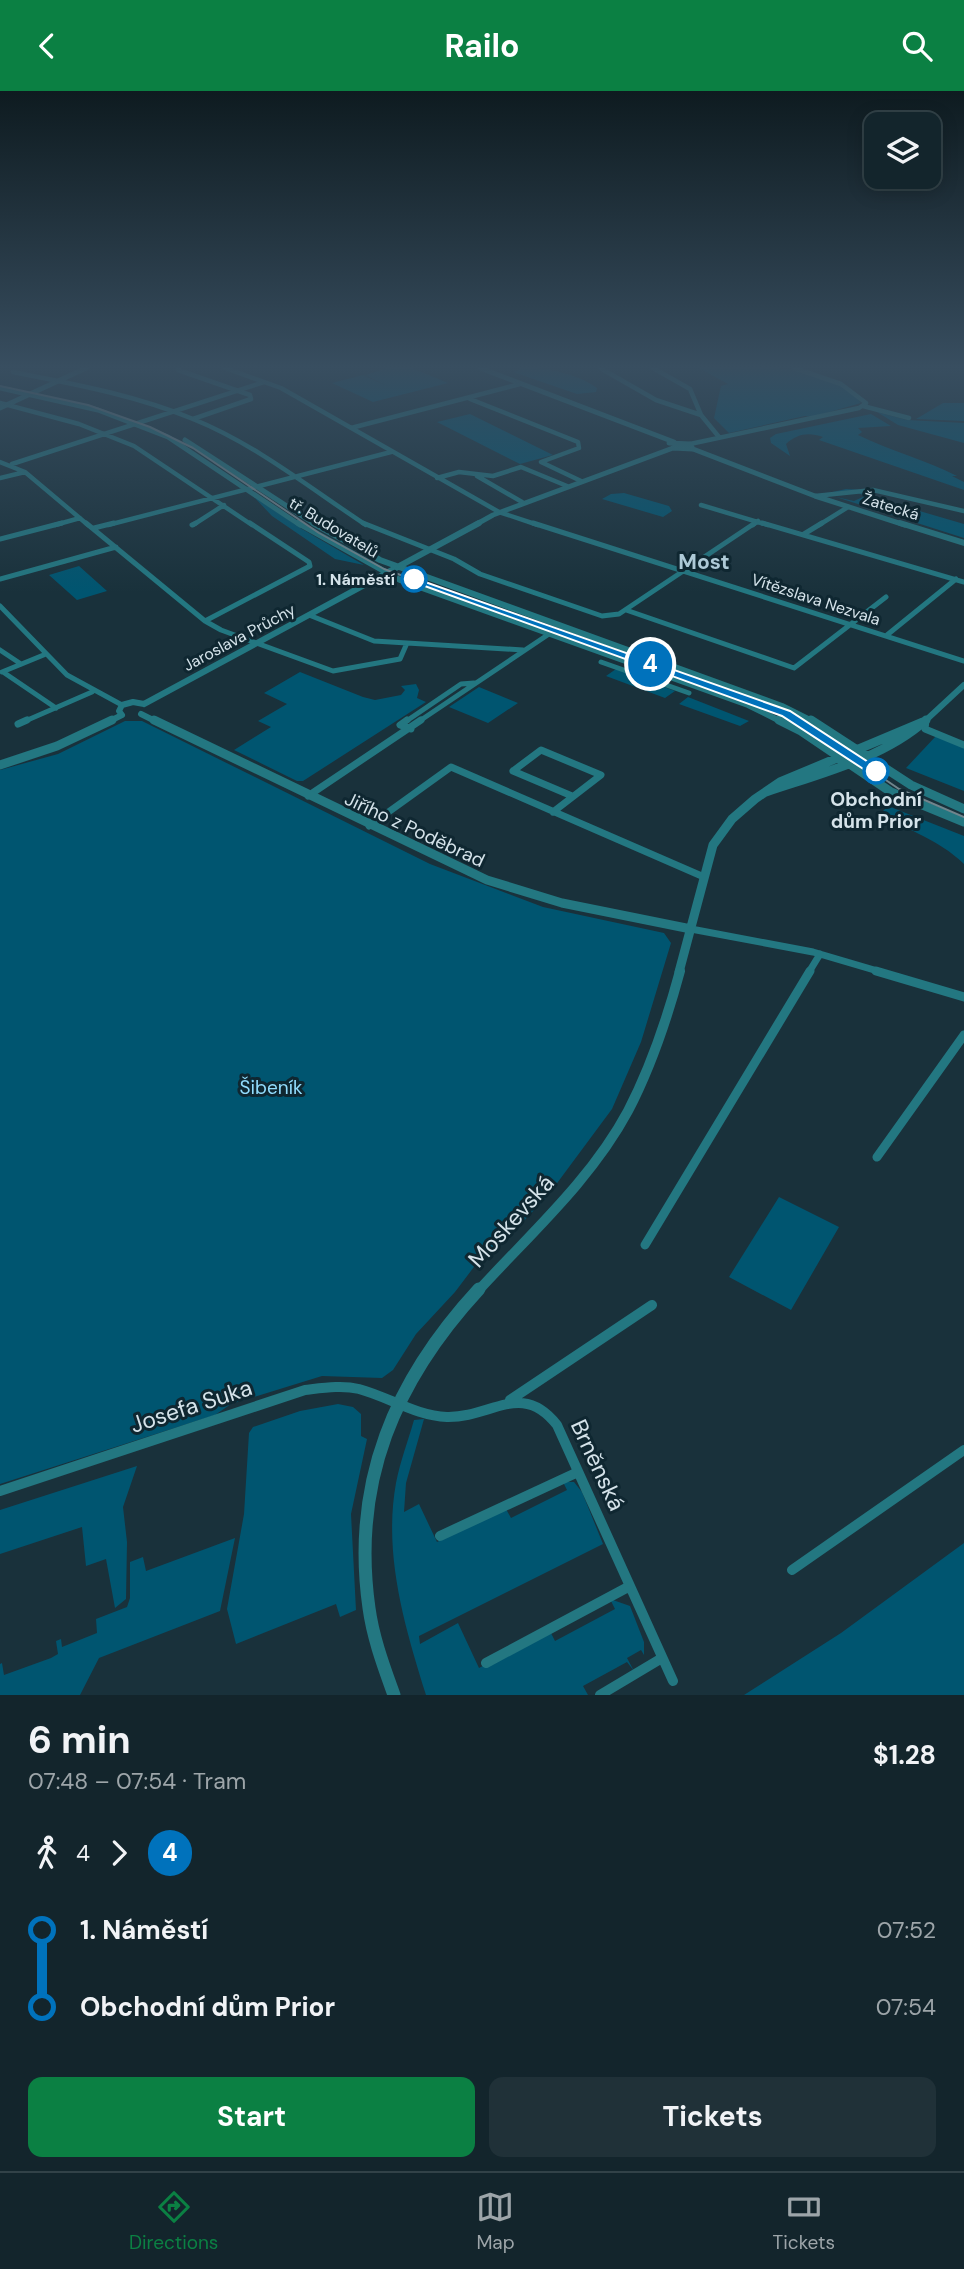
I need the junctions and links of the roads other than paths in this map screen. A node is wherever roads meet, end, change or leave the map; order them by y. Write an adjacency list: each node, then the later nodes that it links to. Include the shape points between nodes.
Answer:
1 (76, 443): 14 (street)
2 (126, 443): 25 (street)
3 (176, 443): 23 (street, tř. Budovatelů)
4 (190, 443): 21 (street, tř. Budovatelů)
5 (240, 443): 17 (street)
6 (375, 443): 12 (street, Vítězslava Nezvala)
7 (578, 443): 20 (street, via 579,448 541,462)
8 (668, 443): 10 (street)
9 (701, 443): 11 (street)
10 (673, 445): 11 (street, Žatecká); 20 (street, Jaroslava Průchy)
11 (691, 446): 24 (street, Žatecká)
12 (391, 452): 17 (street); 19 (street, Vítězslava Nezvala)
13 (0, 462): 14 (street)
14 (12, 464): 15 (street)
15 (25, 472): 18 (street); 32 (street)
16 (477, 476): 19 (street, via 459,472); 22 (street, via 521,467); 26 (street)
17 (293, 477): 21 (street); 40 (street, via 368,526)
18 (0, 478)
19 (437, 478): 31 (street, Vítězslava Nezvala)
20 (582, 481): 22 (street, Jaroslava Průchy)
21 (258, 486): 23 (street); 41 (street, tř. Budovatelů, via 326,531)
22 (567, 486): 26 (street, Jaroslava Průchy)
23 (248, 489): 25 (street); 43 (street, tř. Budovatelů)
24 (815, 496): 29 (street, Žatecká); 30 (street, via 862,487)
25 (213, 498): 27 (street); 35 (street)
26 (522, 502): 31 (street, Jaroslava Průchy)
27 (224, 505): 34 (street); 51 (street, via 310,566)
28 (701, 505): 33 (street)
29 (848, 507): 36 (street); 38 (street, Žatecká)
30 (964, 511)
31 (499, 512): 40 (street, Jaroslava Průchy); 42 (street, Vítězslava Nezvala)
32 (80, 517): 35 (street); 37 (street)
33 (758, 521): 36 (street); 42 (street)
34 (192, 525)
35 (94, 529): 39 (street)
36 (804, 534): 45 (street)
37 (0, 539)
38 (964, 543)
39 (116, 547): 44 (street); 51 (street)
40 (428, 550): 41 (street, Jaroslava Průchy); 49 (street, via 480,575 612,617)
41 (397, 567): 43 (street, Jaroslava Průchy); 76 (street, tř. Budovatelů, via 782,706)
42 (682, 571): 49 (street); 52 (street, Vítězslava Nezvala)
43 (385, 574): 50 (street, Jaroslava Průchy); 53 (street, tř. Budovatelů)
44 (0, 579)
45 (956, 579): 46 (street); 54 (street)
46 (964, 582)
47 (886, 597): 52 (street)
48 (0, 606): 59 (street)
49 (626, 610): 52 (street, via 794,668)
50 (309, 615): 55 (street, via 374,641); 56 (street, Jaroslava Průchy)
51 (205, 621): 56 (street)
52 (852, 624): 54 (street, Vítězslava Nezvala)
53 (549, 633): 58 (street); 60 (street, tř. Budovatelů)
54 (887, 635): 61 (street, Vítězslava Nezvala)
55 (407, 643): 56 (street, via 400,659 333,671); 58 (street)
56 (254, 644): 69 (street, Jaroslava Průchy)
57 (0, 650): 62 (street)
58 (524, 650): 64 (street)
59 (46, 654): 62 (street); 66 (street)
60 (610, 655): 67 (street, via 601,662); 79 (street, tř. Budovatelů, via 748,705)
61 (964, 661)
62 (21, 664): 63 (street)
63 (1, 672): 68 (street)
64 (474, 683): 73 (street, via 461,684); 74 (street)
65 (964, 685): 71 (street)
66 (92, 692): 68 (street); 70 (street)
67 (689, 693)
68 (55, 708): 72 (street)
69 (142, 709): 70 (street); 70 (street, via 133,702); 87 (street, Jiřího z Poděbrad)
70 (122, 710): 84 (street, via 57,746)
71 (924, 721): 77 (street, via 925,729 933,734); 78 (street, via 914,732)
72 (18, 724)
73 (400, 727): 74 (street); 75 (street)
74 (411, 729): 75 (street)
75 (398, 737): 87 (street)
76 (845, 742): 78 (street); 80 (street, tř. Budovatelů)
77 (964, 745)
78 (874, 747): 80 (street); 83 (street)
79 (827, 748): 81 (street, tř. Budovatelů); 85 (street)
80 (860, 752): 81 (street, Moskevská); 82 (street, Moskevská); 83 (street, tř. Budovatelů)
81 (839, 757): 82 (street, tř. Budovatelů); 85 (street, Moskevská)
82 (847, 762): 85 (street, Moskevská); 86 (street, tř. Budovatelů)
83 (877, 763): 89 (street, tř. Budovatelů, via 911,785)
84 (0, 765)
85 (830, 765): 86 (street); 93 (street, Moskevská, via 764,793 725,825 713,845)
86 (859, 771): 91 (street, tř. Budovatelů, via 891,792)
87 (308, 796): 92 (street, Jiřího z Poděbrad)
88 (572, 796): 88 (street, via 513,771 541,750 601,775); 90 (street)
89 (964, 809)
90 (553, 811): 92 (street, via 451,767); 93 (street)
91 (964, 822)
92 (369, 826): 94 (street, Jiřího z Poděbrad, via 467,872 539,899)
93 (704, 877): 94 (street, Moskevská)
94 (691, 929): 95 (street); 102 (street, Moskevská, via 655,1049 627,1112 584,1174 420,1359)
95 (820, 954): 96 (street); 99 (street)
96 (964, 997)
97 (964, 1035): 98 (street)
98 (877, 1157)
99 (645, 1245)
100 (652, 1305): 101 (street)
101 (510, 1400): 102 (street, via 452,1417); 104 (street, Brněnská, via 552,1417)
102 (397, 1402): 105 (street, Josefa Suka, via 357,1389 305,1390); 112 (street, Moskevská, via 368,1488 365,1536 369,1611)
103 (964, 1450): 107 (street)
104 (578, 1472): 106 (street); 108 (street, Brněnská)
105 (0, 1492)
106 (440, 1537)
107 (792, 1570)
108 (630, 1586): 109 (street, Brněnská); 110 (street)
109 (662, 1658): 111 (street, Brněnská); 113 (street)
110 (486, 1663)
111 (673, 1681)
112 (394, 1695)
113 (600, 1695)

